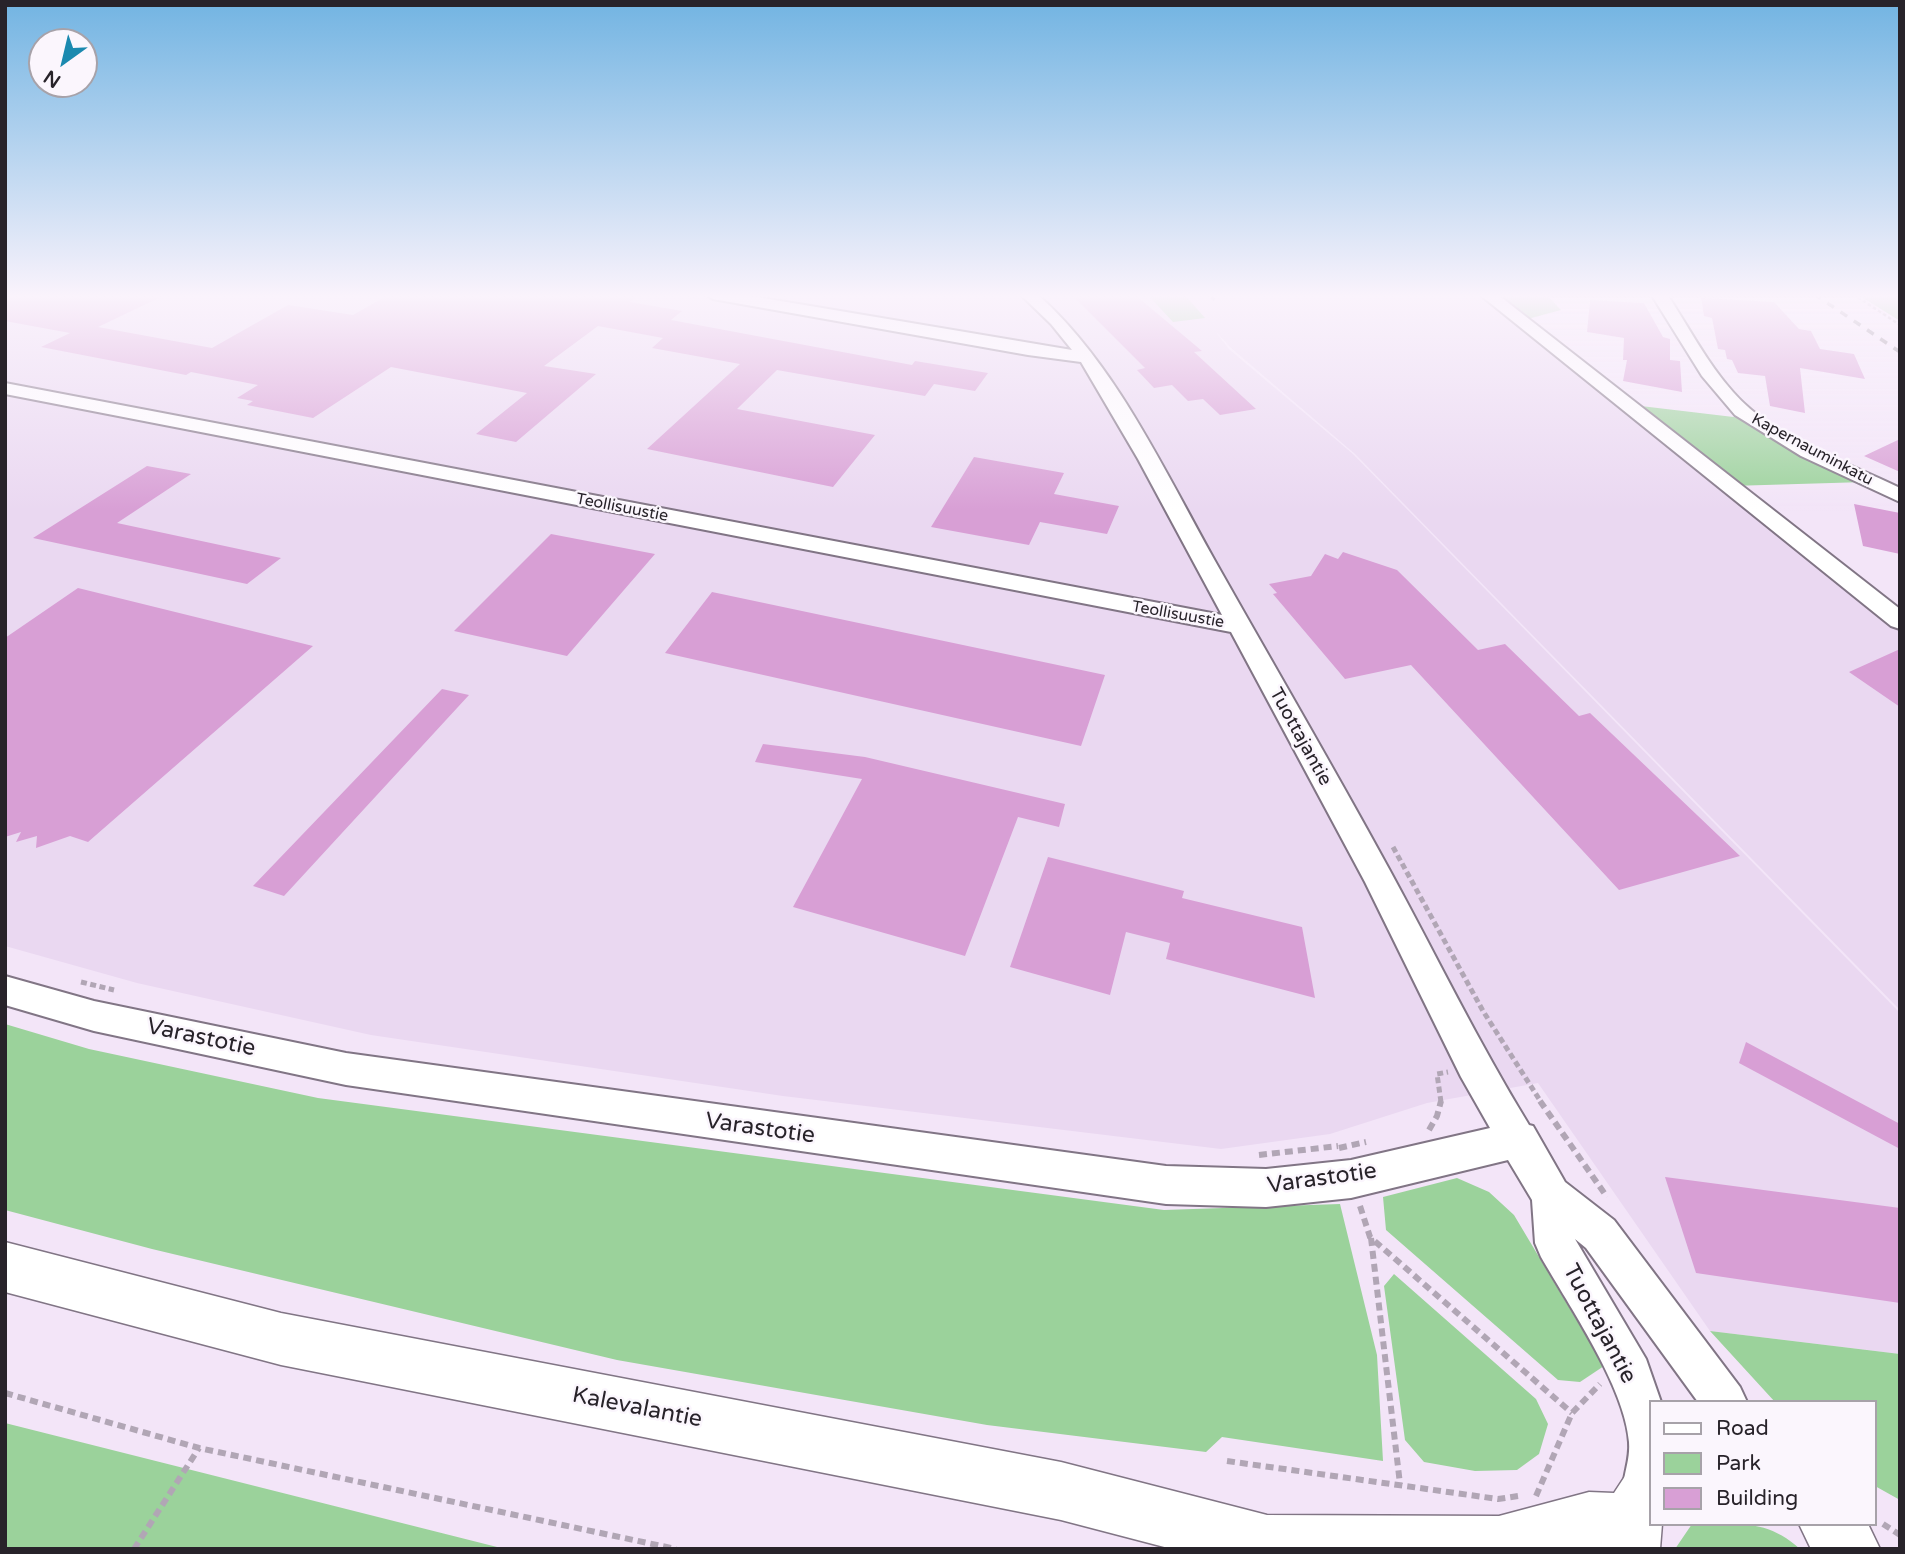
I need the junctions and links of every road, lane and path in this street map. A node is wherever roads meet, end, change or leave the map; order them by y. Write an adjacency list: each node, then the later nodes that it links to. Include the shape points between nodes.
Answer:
1 (1093, 367): 7 (street, Tuottajantie)
2 (1579, 367): 6 (street)
3 (1707, 367): 5 (street, Kapernauminkatu, via 1746,415)
4 (5, 388): 7 (street, Teollisuustie)
5 (1900, 496)
6 (1900, 621)
7 (1238, 625): 11 (street, Tuottajantie, via 1378,879)
8 (1390, 841): 10 (path)
9 (5, 990): 15 (street, Varastotie, via 94,1016 346,1069 651,1114 1166,1185 1266,1188)
10 (1513, 1059): 11 (path); 17 (path)
11 (1473, 1066): 12 (path, via 1437,1074 1443,1096 1440,1114 1428,1130); 13 (street, Tuottajantie)
12 (1415, 1133)
13 (1520, 1139): 15 (street, Varastotie); 16 (street, Tuottajantie)
14 (1377, 1140): 15 (path, via 1338,1146)
15 (1351, 1179): 18 (path)
16 (1551, 1196): 20 (street, Tuottajantie, via 1555,1243); 22 (street, Tuottajantie, via 1600,1234)
17 (1611, 1203)
18 (1370, 1237): 23 (path); 28 (path)
19 (5, 1267): 31 (main road, Kalevalantie, via 281,1339 1061,1491)
20 (1631, 1374): 23 (path, via 1611,1375); 24 (street, Tuottajantie)
21 (5, 1392): 25 (path)
22 (1724, 1400)
23 (1572, 1413): 29 (path)
24 (1650, 1439)
25 (199, 1448): 32 (path); 33 (path)
26 (1650, 1448): 30 (street, Tuottajantie)
27 (1227, 1461): 28 (path)
28 (1400, 1484): 29 (path, via 1498,1499)
29 (1540, 1513): 30 (main road, Kalevalantie, via 1589,1521); 31 (main road, Kalevalantie, via 1499,1545)
30 (1639, 1513)
31 (1277, 1546)
32 (134, 1549)
33 (676, 1549)

